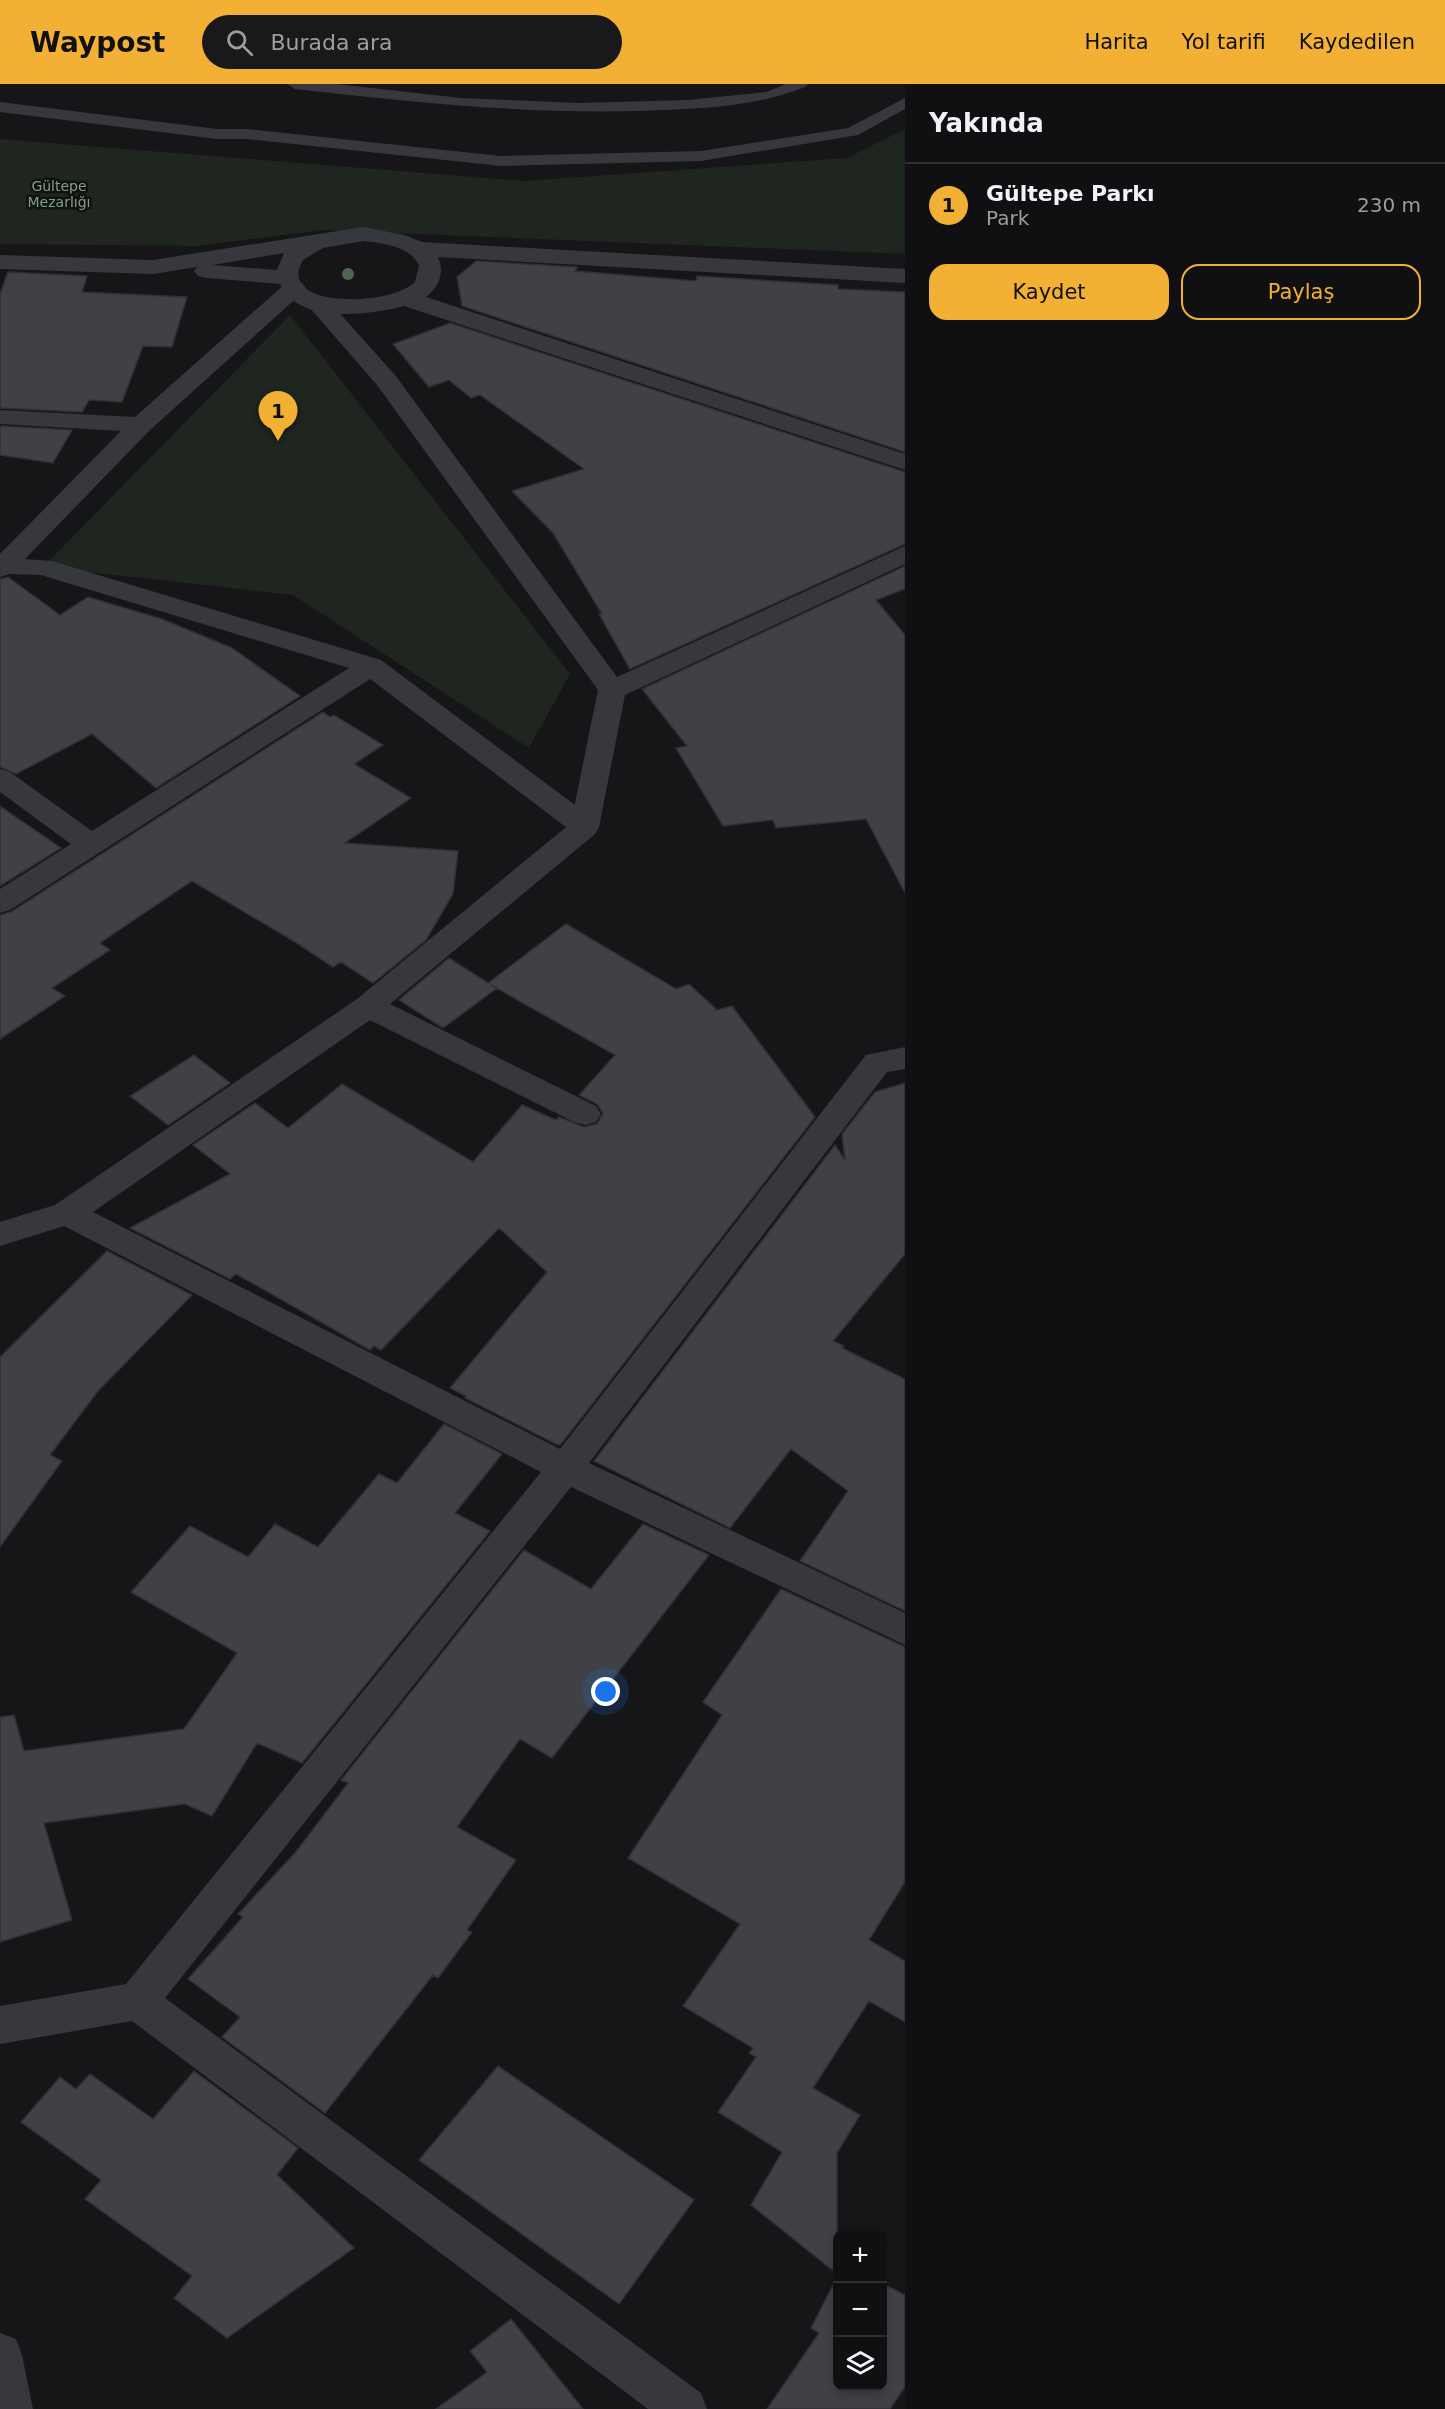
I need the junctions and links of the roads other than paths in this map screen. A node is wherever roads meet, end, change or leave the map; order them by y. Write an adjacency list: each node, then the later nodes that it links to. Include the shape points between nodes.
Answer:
1 (295, 84): 2 (lane, via 461,103 578,108 688,105 769,96)
2 (800, 84)
3 (905, 103): 4 (lane, via 852,132 701,156 501,161 218,134)
4 (0, 107)
5 (321, 240): 6 (street, via 363,234 384,236); 8 (street); 10 (street, via 294,256 288,267)
6 (418, 249): 9 (street); 11 (street, via 428,260 431,272 421,289)
7 (0, 262): 8 (street)
8 (153, 267): 10 (street)
9 (905, 276)
10 (291, 283): 12 (street); 14 (street)
11 (404, 298): 12 (street, via 380,307 358,309); 15 (street)
12 (318, 303): 19 (street, via 386,380)
13 (0, 417): 14 (street)
14 (141, 425): 17 (street)
15 (905, 462)
16 (905, 554): 19 (street)
17 (2, 567): 18 (street, via 43,567)
18 (371, 666): 21 (street); 22 (street)
19 (612, 690): 21 (street)
20 (0, 778): 22 (street)
21 (585, 826): 24 (street)
22 (91, 845): 23 (street)
23 (0, 903)
24 (368, 1006): 26 (street); 27 (street)
25 (905, 1058): 29 (street, via 877,1063)
26 (585, 1114)
27 (66, 1213): 28 (street); 29 (street)
28 (0, 1234)
29 (565, 1468): 30 (street); 31 (street)
30 (905, 1630)
31 (138, 2001): 32 (street); 35 (street)
32 (0, 2025)
33 (0, 2355): 34 (street)
34 (11, 2409)
35 (685, 2409)

